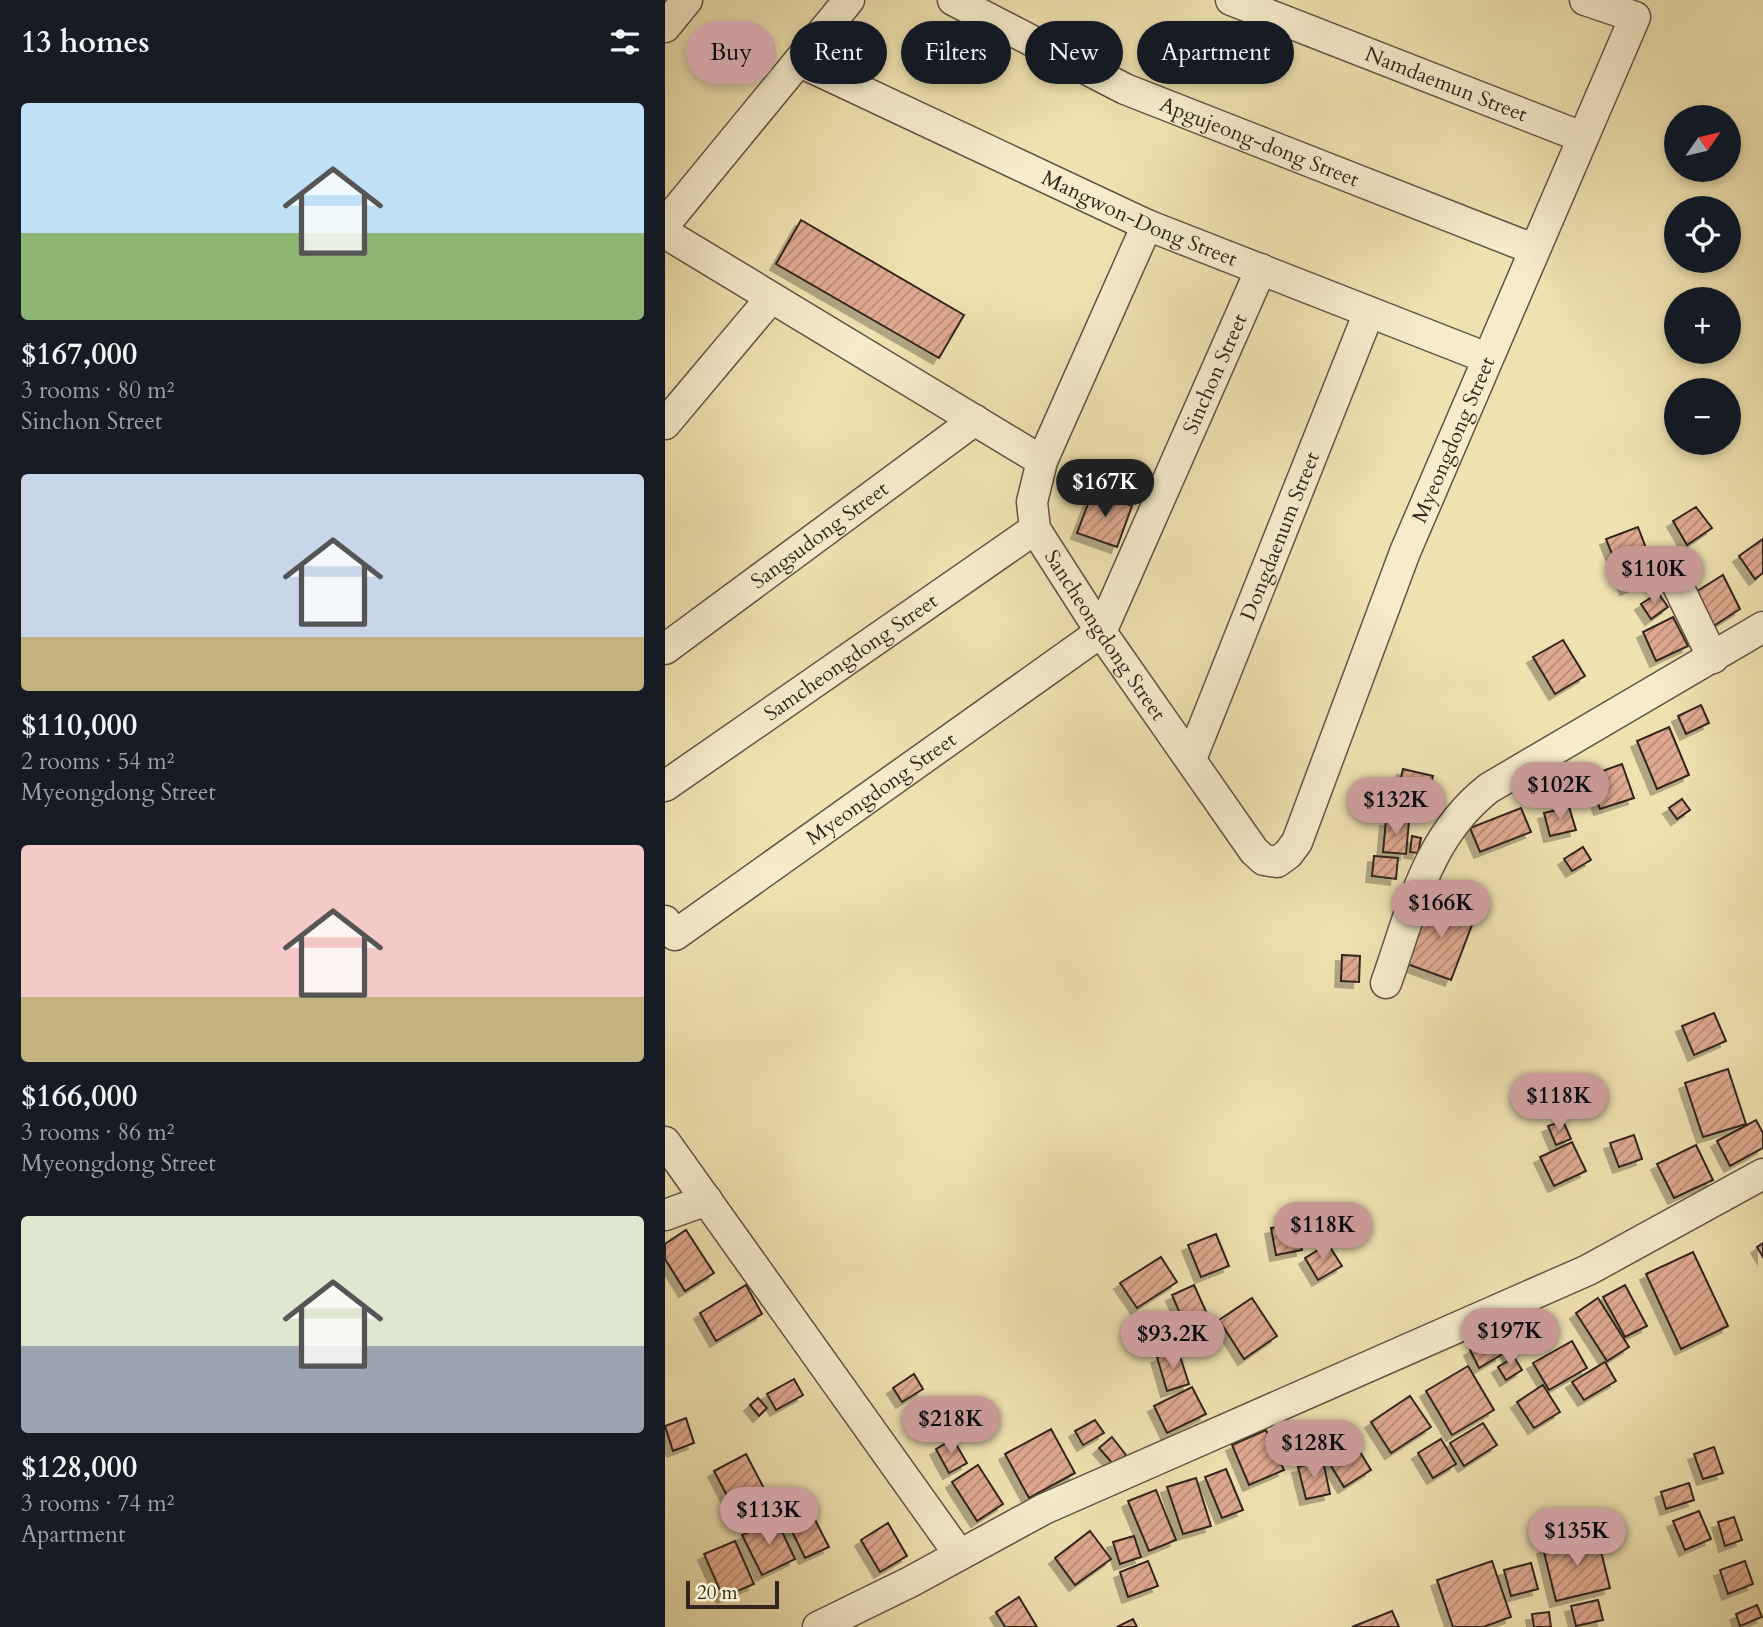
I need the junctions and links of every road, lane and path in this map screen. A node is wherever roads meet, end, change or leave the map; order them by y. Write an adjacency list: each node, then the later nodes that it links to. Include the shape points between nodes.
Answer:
1 (687, 0): 7 (street)
2 (849, 0): 6 (street)
3 (953, 0): 14 (street, Apgujeong-dong Street, via 1149,100)
4 (1231, 0): 10 (street, Namdaemun Street)
5 (1585, 0): 10 (street, Myeongdong Street, via 1635,17)
6 (832, 21)
7 (665, 27)
8 (790, 74): 11 (street)
9 (847, 84): 12 (street, Mangwon-Dong Street)
10 (1583, 137): 14 (street, Myeongdong Street)
11 (665, 224)
12 (1147, 225): 15 (street, Mangwon-Dong Street); 21 (street, Sancheongdong Street)
13 (665, 233): 16 (street)
14 (1533, 249): 18 (street, Myeongdong Street)
15 (1261, 269): 17 (street, Mangwon-Dong Street); 25 (street, Sinchon Street)
16 (771, 298): 19 (street); 20 (street)
17 (1369, 312): 18 (street, Mangwon-Dong Street); 28 (street, Dongdaenum Street)
18 (1487, 358): 30 (street, Myeongdong Street, via 1350,693 1297,842)
19 (975, 420): 21 (street); 26 (street, Sangsudong Street)
20 (665, 424)
21 (1042, 461): 22 (street, Sancheongdong Street, via 1032,502)
22 (1035, 529): 25 (street, Sancheongdong Street); 29 (street, Samcheongdong Street)
23 (1675, 582): 27 (street)
24 (1763, 627): 27 (street)
25 (1101, 632): 28 (street, Sancheongdong Street); 31 (street, Myeongdong Street, via 675,935)
26 (665, 649)
27 (1713, 658): 32 (street, via 1489,788 1465,807 1429,862)
28 (1191, 759): 30 (street, Sancheongdong Street, via 1254,851)
29 (665, 786)
30 (1277, 862)
31 (665, 921)
32 (1386, 983)
33 (665, 1142): 35 (street)
34 (1763, 1174): 37 (street, via 1588,1270 1098,1484)
35 (706, 1200): 36 (street); 37 (street)
36 (665, 1215)
37 (958, 1554): 38 (street)
38 (818, 1627)

